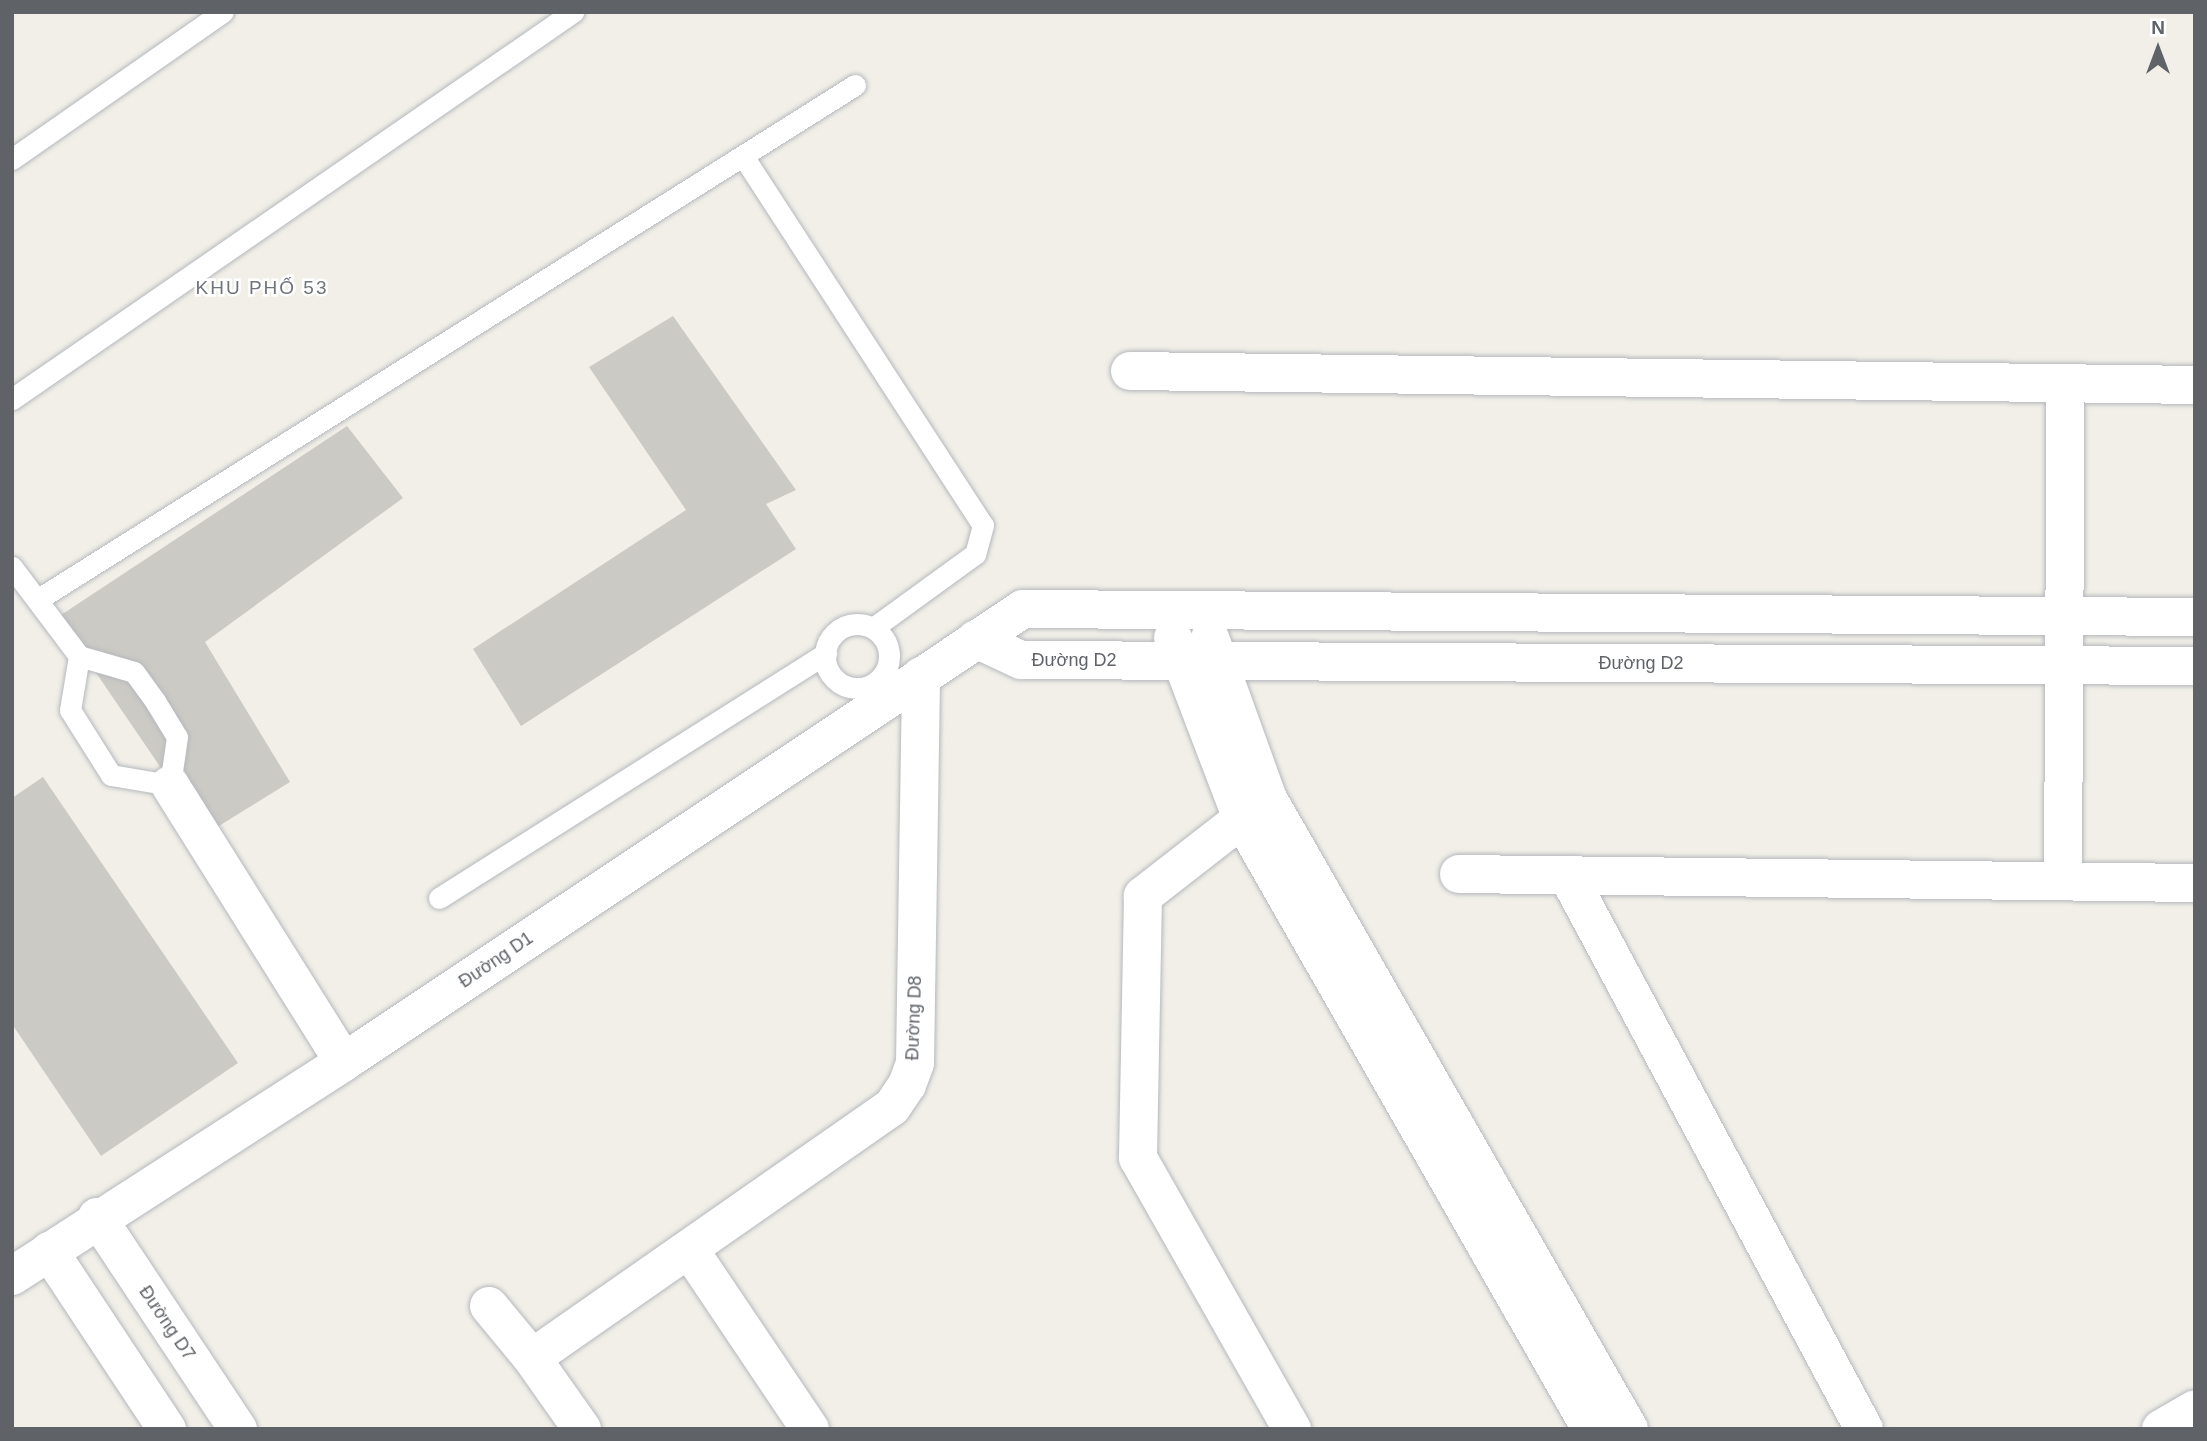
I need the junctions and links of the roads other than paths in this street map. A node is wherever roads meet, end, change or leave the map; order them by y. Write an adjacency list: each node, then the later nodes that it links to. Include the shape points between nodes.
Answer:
1 (223, 12): 5 (lane)
2 (573, 12): 9 (lane)
3 (855, 85): 4 (lane)
4 (743, 156): 11 (lane); 16 (lane, via 983,525 975,554)
5 (12, 159)
6 (1130, 371): 7 (street)
7 (2066, 383): 8 (street); 14 (street)
8 (2195, 385)
9 (12, 399)
10 (12, 567): 11 (lane)
11 (40, 598): 19 (lane)
12 (1162, 610): 13 (street); 17 (street, via 1023,609); 20 (street)
13 (1200, 612): 14 (street); 20 (street)
14 (2065, 617): 15 (street); 21 (street)
15 (2195, 617)
16 (873, 628): 18 (lane, via 843,628); 24 (lane, via 889,654)
17 (976, 639): 20 (street, Đường D2, via 1021,660); 23 (street, Đường D1)
18 (825, 653): 24 (lane, via 837,681); 31 (lane)
19 (79, 656): 25 (lane, via 134,672 155,701 177,737); 25 (lane, via 70,710 111,775)
20 (1200, 661): 21 (street, Đường D2); 26 (street)
21 (2065, 666): 22 (street, Đường D2); 29 (street)
22 (2195, 666)
23 (920, 676): 24 (street, Đường D1); 34 (street, Đường D8, via 915,1063 907,1085 892,1107)
24 (882, 690): 32 (street, Đường D1)
25 (170, 785): 32 (street)
26 (1255, 809): 44 (street, via 1143,896 1138,1158); 45 (street); 46 (street)
27 (1459, 874): 28 (street)
28 (1568, 876): 29 (street); 47 (street)
29 (2063, 881): 30 (street)
30 (2195, 883)
31 (439, 898)
32 (344, 1062): 33 (street, Đường D1)
33 (97, 1217): 35 (street, Đường D1); 41 (street, Đường D7)
34 (689, 1249): 38 (street, Đường D8); 43 (street)
35 (49, 1251): 36 (street, Đường D1); 40 (street)
36 (12, 1276)
37 (489, 1306): 38 (street)
38 (532, 1358): 42 (street)
39 (2195, 1409): 48 (street)
40 (167, 1429)
41 (238, 1429)
42 (582, 1429)
43 (810, 1429)
44 (1292, 1429)
45 (1591, 1429)
46 (1629, 1429)
47 (1864, 1429)
48 (2161, 1429)

